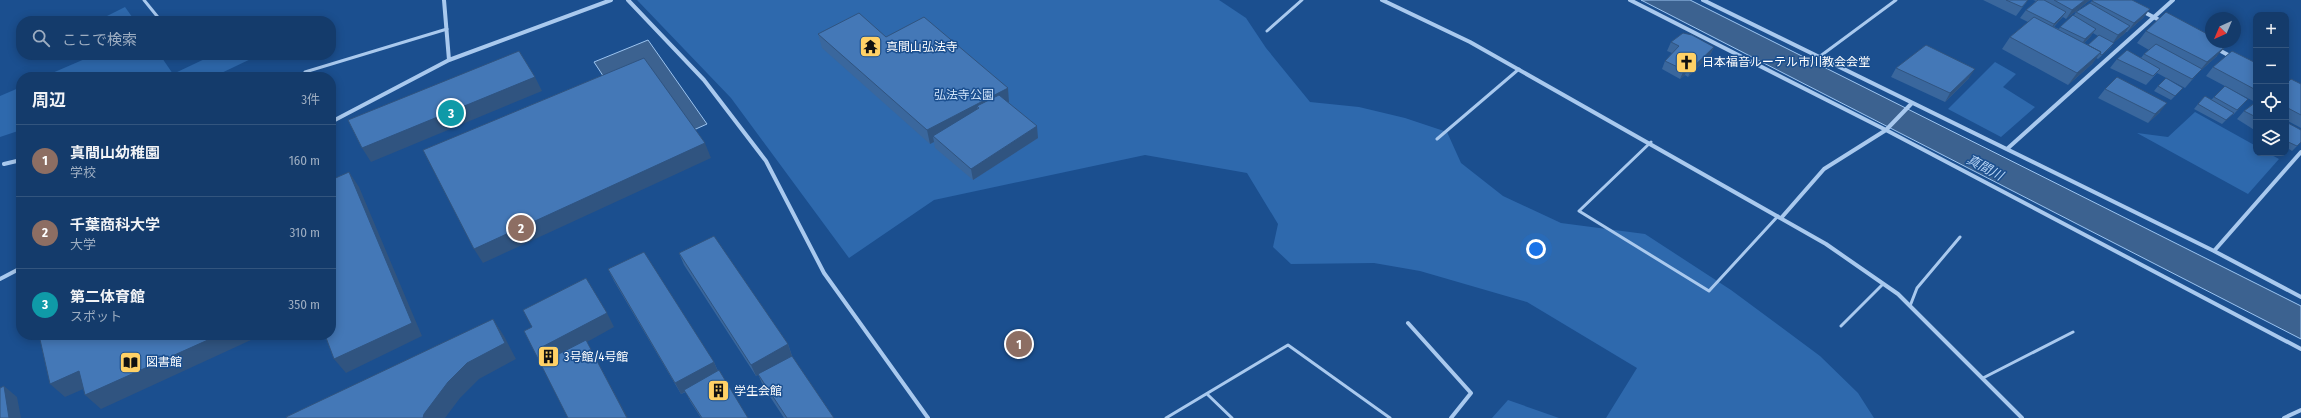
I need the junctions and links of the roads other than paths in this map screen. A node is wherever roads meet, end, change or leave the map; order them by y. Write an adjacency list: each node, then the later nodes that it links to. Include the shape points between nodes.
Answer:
1 (144, 0): 12 (lane)
2 (444, 0): 15 (street)
3 (611, 0): 20 (street)
4 (628, 0): 47 (street, via 704,80 766,161 824,273)
5 (1302, 0): 16 (lane)
6 (1382, 0): 21 (street, via 1470,42)
7 (1630, 0): 25 (street)
8 (1703, 0): 18 (street)
9 (1896, 0): 18 (lane)
10 (2173, 0): 13 (street)
11 (2140, 10): 13 (street)
12 (157, 16)
13 (2153, 17): 14 (street); 28 (street)
14 (2167, 24)
15 (447, 29): 20 (street); 22 (lane)
16 (1267, 31)
17 (2215, 48): 19 (street)
18 (1819, 57): 23 (street)
19 (2235, 58)
20 (449, 60): 24 (street)
21 (1519, 69): 26 (lane); 27 (street)
22 (305, 72)
23 (1912, 103): 25 (street); 28 (street)
24 (336, 119)
25 (1886, 130): 32 (street, via 1824,169); 43 (street)
26 (1437, 139)
27 (1652, 142): 32 (street); 32 (lane, via 1579,211 1709,291)
28 (2007, 149): 34 (street)
29 (2301, 152): 34 (street)
30 (16, 161): 31 (street)
31 (4, 164)
32 (1780, 216): 37 (street)
33 (1960, 237): 39 (lane, via 1917,288)
34 (2214, 251): 38 (street)
35 (16, 271): 36 (street)
36 (0, 279)
37 (1883, 284): 39 (street); 41 (lane)
38 (2301, 297)
39 (1910, 306): 44 (street)
40 (1408, 323): 51 (street, via 1471,393)
41 (1841, 326)
42 (2073, 332): 44 (lane)
43 (2301, 348)
44 (1983, 378): 52 (street)
45 (1207, 394): 48 (lane); 49 (lane); 50 (lane, via 1288,345)
46 (2301, 410): 53 (street)
47 (928, 418)
48 (1166, 418)
49 (1232, 418)
50 (1390, 418)
51 (1451, 418)
52 (2022, 418)
53 (2284, 418)

